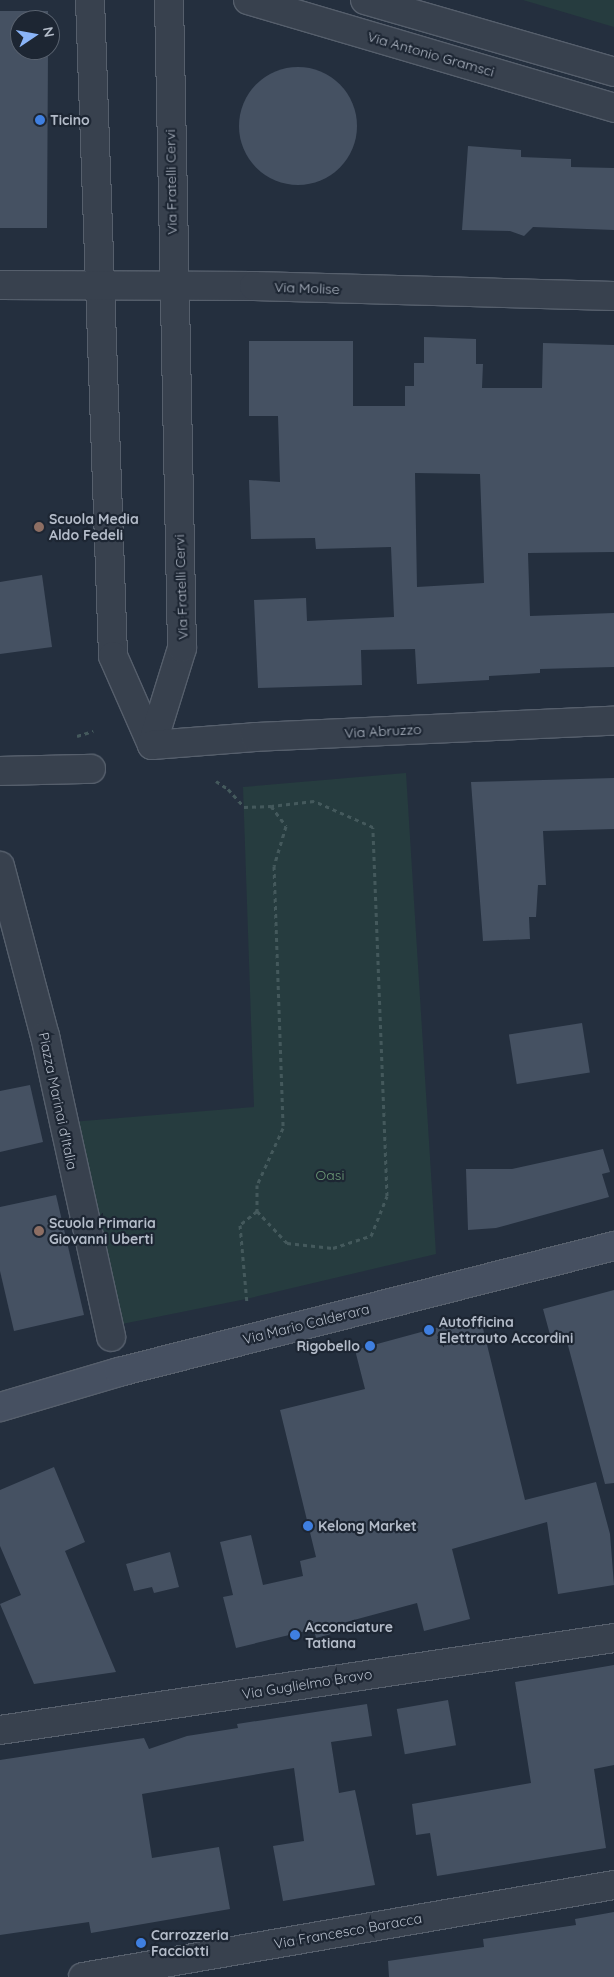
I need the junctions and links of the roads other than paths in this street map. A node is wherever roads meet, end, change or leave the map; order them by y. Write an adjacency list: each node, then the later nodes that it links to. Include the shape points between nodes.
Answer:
1 (90, 0): 8 (street)
2 (168, 0): 9 (street, Via Fratelli Cervi)
3 (248, 0): 6 (street, Via Antonio Gramsci)
4 (365, 0): 5 (street)
5 (614, 72)
6 (614, 108)
7 (0, 285): 8 (street, Via Molise)
8 (98, 285): 9 (street, Via Molise); 12 (street, via 113,656)
9 (173, 285): 10 (street, Via Molise); 12 (street, Via Fratelli Cervi, via 182,648)
10 (614, 296)
11 (614, 721): 12 (street, Via Abruzzo, via 255,737)
12 (152, 745)
13 (92, 769): 14 (street)
14 (0, 771)
15 (0, 866): 17 (street, Piazza Marinai d'Italia, via 45,1036)
16 (614, 1246): 18 (street, Via Mario Calderara, via 128,1369)
17 (111, 1337)
18 (0, 1407)
19 (614, 1638): 20 (street, Via Guglielmo Bravo)
20 (0, 1730)
21 (614, 1885): 22 (street, Via Francesco Baracca)
22 (83, 1977)

